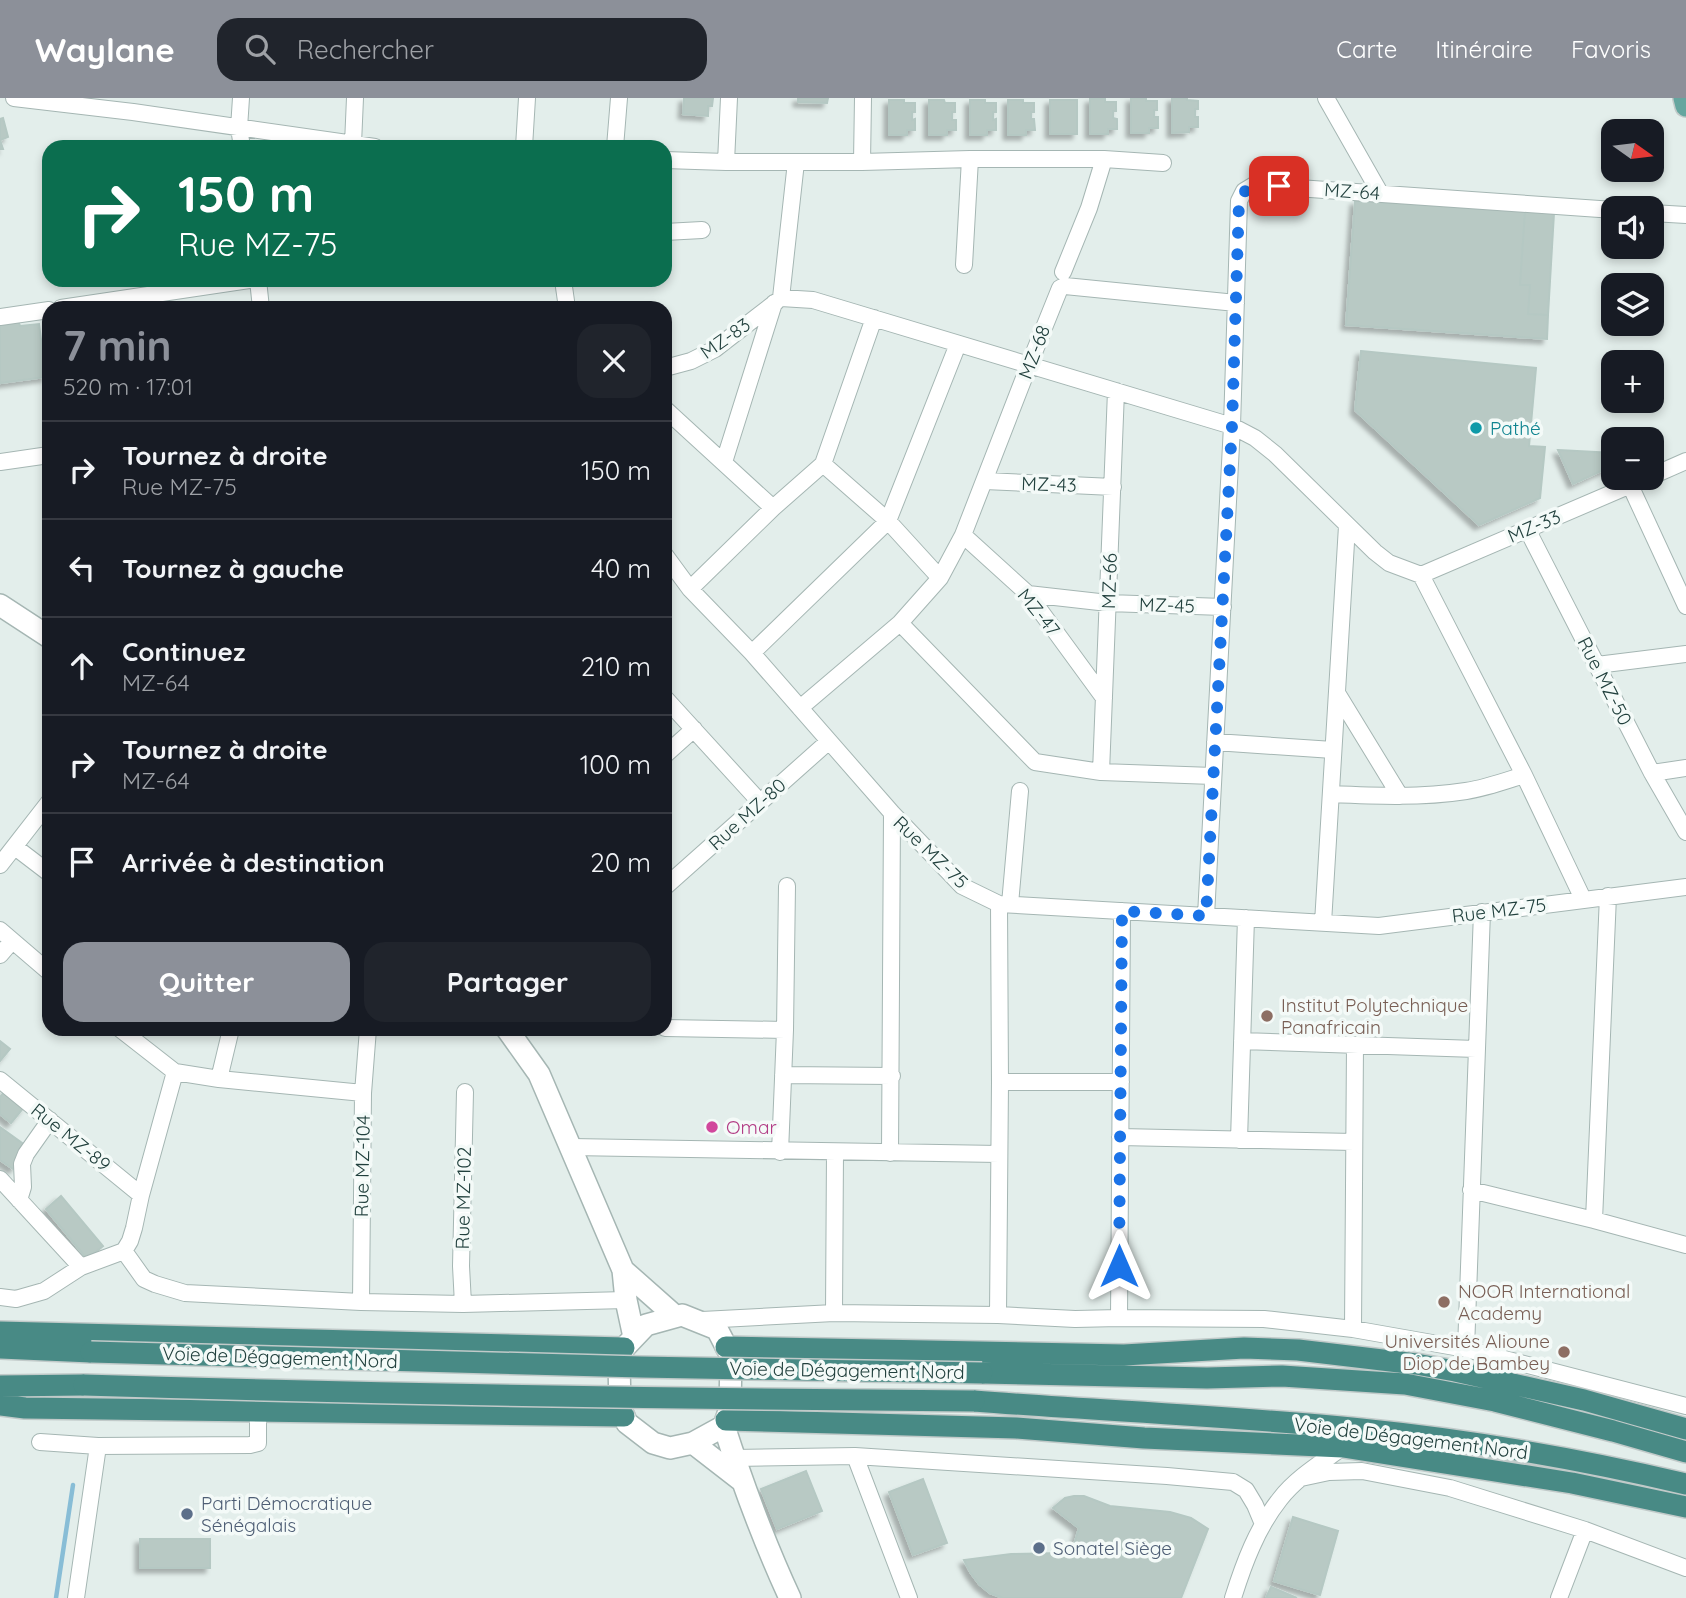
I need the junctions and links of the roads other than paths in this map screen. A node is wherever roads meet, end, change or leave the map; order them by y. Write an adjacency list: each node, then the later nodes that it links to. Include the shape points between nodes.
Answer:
1 (15, 98): 10 (street)
2 (241, 98): 12 (street)
3 (355, 98): 15 (street)
4 (527, 98): 16 (street)
5 (619, 98): 17 (street)
6 (729, 98): 21 (street)
7 (863, 98): 23 (street)
8 (1326, 98): 25 (street)
9 (1684, 98): 11 (main road)
10 (133, 105): 12 (street)
11 (1686, 106)
12 (239, 128): 13 (street); 14 (street)
13 (241, 140)
14 (324, 140)
15 (353, 140)
16 (524, 140)
17 (616, 140)
18 (970, 159): 19 (street); 23 (street); 31 (street)
19 (1104, 159): 24 (street); 32 (street)
20 (672, 160): 21 (street)
21 (726, 162): 22 (street)
22 (796, 162): 23 (street); 35 (street)
23 (862, 162)
24 (1163, 163)
25 (1380, 193): 26 (street, MZ-64); 36 (street, MZ-64, via 1254,185 1244,191 1239,201)
26 (1601, 209)
27 (1664, 214): 28 (street)
28 (1686, 215)
29 (702, 230): 30 (street)
30 (672, 232)
31 (964, 265)
32 (1063, 272)
33 (202, 287): 34 (street)
34 (108, 301)
35 (777, 301): 39 (street, via 813,300); 42 (street, MZ-83, via 715,349); 49 (street)
36 (1236, 303): 41 (street, MZ-68, via 1065,286 1057,292); 45 (street, MZ-64)
37 (42, 311): 38 (street)
38 (0, 317)
39 (874, 318): 40 (street); 50 (street)
40 (958, 344): 41 (street); 57 (street)
41 (1029, 365): 43 (street); 52 (street, MZ-68)
42 (672, 366)
43 (1116, 391): 45 (street); 53 (street, MZ-66)
44 (672, 415): 49 (street)
45 (1232, 426): 58 (street, via 1275,454); 69 (street, MZ-64)
46 (42, 456): 48 (street)
47 (1686, 461): 51 (street)
48 (0, 462)
49 (724, 462): 56 (street)
50 (823, 464): 56 (street); 57 (street)
51 (1664, 471)
52 (985, 481): 53 (street, MZ-43); 60 (street, MZ-68)
53 (1113, 487): 66 (street, MZ-66)
54 (1618, 490): 59 (street, MZ-33)
55 (1632, 490): 68 (street)
56 (773, 508): 64 (street)
57 (888, 521): 63 (street); 72 (street)
58 (1347, 526): 62 (street, via 1389,563); 75 (street)
59 (1527, 529): 62 (street, MZ-33); 74 (street, Rue MZ-50)
60 (963, 536): 63 (street, MZ-68); 65 (street, MZ-47)
61 (672, 565): 64 (street, Rue MZ-75)
62 (1421, 575): 87 (street)
63 (940, 578): 70 (street, MZ-68)
64 (690, 589): 72 (street, Rue MZ-75)
65 (1028, 594): 66 (street, MZ-45); 76 (street, MZ-47)
66 (1108, 603): 69 (street, MZ-45); 76 (street, MZ-66)
67 (0, 605): 71 (street)
68 (1686, 606)
69 (1223, 607): 81 (street, MZ-64)
70 (900, 622): 78 (street, MZ-68); 85 (street, via 1035,762)
71 (42, 632)
72 (752, 653): 78 (street, Rue MZ-75)
73 (1686, 654): 74 (street)
74 (1597, 665): 86 (street, Rue MZ-50)
75 (1337, 693): 83 (street); 91 (street)
76 (1104, 698): 85 (street, MZ-66)
77 (672, 705): 79 (street)
78 (800, 708): 80 (street, Rue MZ-75)
79 (694, 729): 82 (street); 92 (street)
80 (828, 741): 92 (street, Rue MZ-80); 94 (street, Rue MZ-75)
81 (1215, 742): 83 (street); 88 (street, MZ-64)
82 (672, 749)
83 (1333, 750): 90 (street)
84 (1686, 768): 86 (street)
85 (1101, 772): 88 (street)
86 (1652, 773): 95 (street, Rue MZ-50)
87 (1524, 775): 91 (street, via 1467,791); 103 (street)
88 (1213, 776): 107 (street, MZ-64)
89 (1020, 791): 104 (street)
90 (1331, 794): 91 (street); 109 (street)
91 (1400, 796)
92 (760, 802): 99 (street, Rue MZ-80)
93 (42, 811): 96 (street)
94 (892, 813): 104 (street, Rue MZ-75, via 962,886); 124 (street)
95 (1686, 832)
96 (15, 847): 97 (street); 98 (street)
97 (0, 865)
98 (42, 868)
99 (672, 881)
100 (787, 886): 114 (street)
101 (1686, 887): 102 (street, Rue MZ-75)
102 (1608, 896): 103 (street, Rue MZ-75); 144 (street)
103 (1583, 899): 106 (street, Rue MZ-75)
104 (1004, 904): 105 (street, Rue MZ-75); 127 (street)
105 (1122, 911): 107 (street, Rue MZ-75); 128 (street)
106 (1482, 912): 109 (street, Rue MZ-75, via 1379,926); 121 (street)
107 (1206, 916): 108 (street, Rue MZ-75)
108 (1246, 918): 109 (street, Rue MZ-75); 119 (street)
109 (1323, 923)
110 (6, 936): 111 (street); 112 (street)
111 (0, 955)
112 (42, 966)
113 (672, 1028): 114 (street)
114 (785, 1030): 123 (street)
115 (129, 1036): 122 (street)
116 (229, 1036): 125 (street)
117 (367, 1036): 130 (street, Rue MZ-104)
118 (512, 1036): 135 (street, via 539,1074)
119 (1242, 1041): 120 (street); 133 (street)
120 (1355, 1045): 121 (street); 134 (street)
121 (1476, 1049): 141 (street)
122 (175, 1072): 125 (street); 142 (street)
123 (783, 1075): 124 (street); 136 (street)
124 (892, 1076): 138 (street)
125 (219, 1079): 130 (street)
126 (0, 1080): 131 (street, Rue MZ-89)
127 (1000, 1082): 128 (street); 139 (street)
128 (1121, 1082): 132 (street)
129 (465, 1092): 152 (street, Rue MZ-102)
130 (363, 1093): 151 (street, Rue MZ-104)
131 (50, 1120): 142 (street, Rue MZ-89); 143 (street, via 22,1164)
132 (1121, 1137): 133 (street); 155 (street)
133 (1239, 1140): 134 (street)
134 (1354, 1142): 157 (street)
135 (571, 1147): 136 (street); 148 (street)
136 (780, 1152): 137 (street)
137 (835, 1152): 138 (street); 153 (street)
138 (890, 1153): 139 (street)
139 (999, 1154): 154 (street)
140 (0, 1179): 143 (street)
141 (1471, 1190): 144 (street); 162 (street)
142 (141, 1195): 146 (street)
143 (19, 1200): 147 (street)
144 (1594, 1220): 145 (street)
145 (1686, 1245)
146 (124, 1251): 147 (street); 151 (street, via 144,1279 185,1293)
147 (80, 1267): 149 (street, via 44,1291 16,1299)
148 (623, 1270): 150 (street); 156 (street)
149 (0, 1297)
150 (626, 1300): 152 (street); 159 (street)
151 (361, 1303): 152 (street)
152 (463, 1304)
153 (834, 1313): 154 (street); 156 (street)
154 (998, 1315): 155 (street)
155 (1119, 1318): 157 (street, via 1264,1319)
156 (686, 1319): 159 (street, via 646,1325); 161 (street, via 717,1329)
157 (1353, 1329): 162 (street)
158 (0, 1332): 159 (highway)
159 (629, 1342): 170 (street, via 619,1362)
160 (0, 1348): 164 (highway, Voie de Dégagement Nord, bridge, via 641,1367)
161 (726, 1348): 163 (highway); 173 (street, via 730,1408)
162 (1466, 1349): 167 (street)
163 (1165, 1354): 164 (highway); 174 (highway, via 1244,1348 1298,1350 1416,1364 1584,1400)
164 (1282, 1376): 180 (highway, Voie de Dégagement Nord, via 1405,1384 1495,1401)
165 (0, 1386): 171 (highway, Voie de Dégagement Nord, bridge, via 974,1401)
166 (0, 1405): 168 (highway)
167 (1686, 1406)
168 (25, 1408): 169 (highway); 172 (street)
169 (258, 1410): 170 (highway); 178 (street, via 258,1443)
170 (624, 1416): 177 (street, via 653,1443 670,1448)
171 (1211, 1417): 175 (highway); 185 (highway, Voie de Dégagement Nord, via 1473,1444)
172 (0, 1418)
173 (725, 1423): 175 (highway, via 1016,1428); 177 (street); 182 (street)
174 (1686, 1429)
175 (1087, 1434): 179 (highway)
176 (40, 1442): 178 (street)
177 (693, 1443): 184 (street)
178 (98, 1446): 190 (street)
179 (1342, 1447): 183 (street); 186 (highway, via 1572,1483)
180 (1686, 1451)
181 (855, 1456): 182 (street); 187 (street, via 1233,1482 1246,1490); 192 (street)
182 (734, 1458): 184 (street)
183 (1301, 1478): 187 (street); 188 (street, via 1362,1471 1450,1488)
184 (742, 1481): 191 (street)
185 (1686, 1484)
186 (1686, 1507)
187 (1263, 1524): 193 (street)
188 (1585, 1530): 189 (street); 194 (street)
189 (1686, 1568)
190 (76, 1598)
191 (790, 1598)
192 (909, 1598)
193 (1233, 1598)
194 (1559, 1598)

